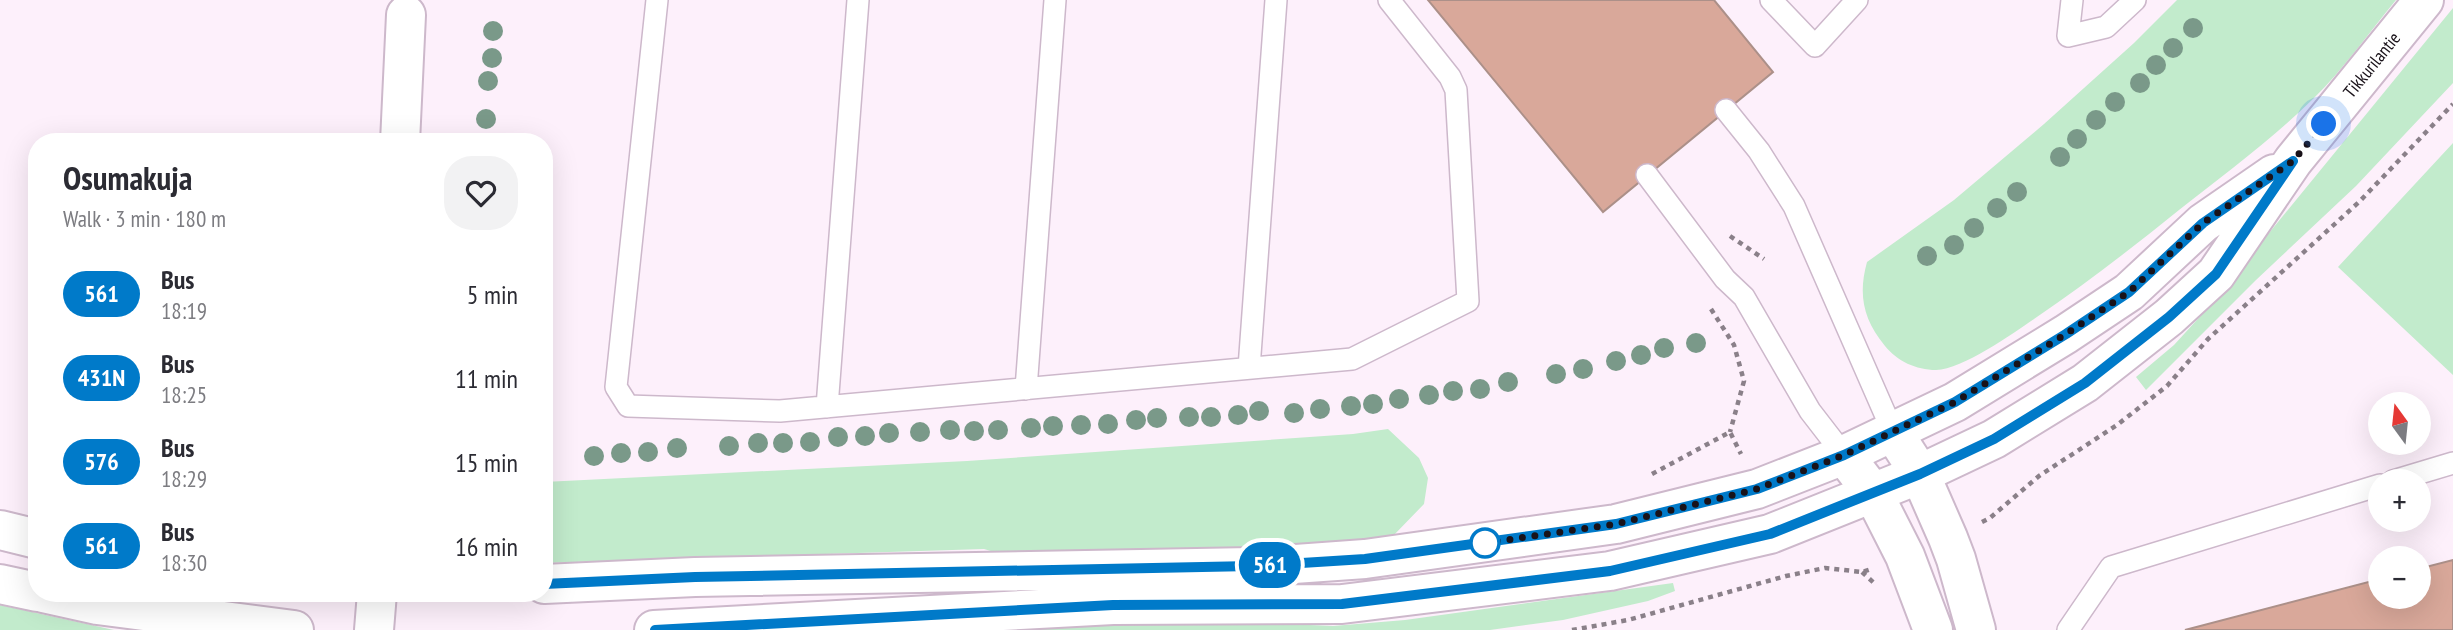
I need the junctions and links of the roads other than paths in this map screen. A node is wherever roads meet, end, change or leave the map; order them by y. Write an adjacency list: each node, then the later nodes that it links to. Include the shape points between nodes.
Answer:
1 (657, 0): 18 (lane, via 616,387 628,406 780,411)
2 (858, 0): 18 (lane)
3 (1055, 0): 17 (lane)
4 (1276, 0): 16 (lane)
5 (1389, 0): 16 (lane, via 1456,90 1468,301 1352,359)
6 (1772, 0): 7 (lane, via 1815,46)
7 (1857, 0)
8 (2072, 0): 9 (lane, via 2068,36 2106,27)
9 (2135, 0)
10 (2424, 0): 14 (main road, Tikkurilantie)
11 (406, 15): 13 (main road)
12 (1726, 110): 19 (lane, via 1794,206)
13 (400, 133)
14 (2293, 161): 19 (main road, Tikkurilantie, via 2203,223 2129,292 1966,395); 23 (main road, Tikkurilantie, via 2216,274 2169,317 2085,383 1994,439)
15 (1647, 175): 20 (lane, via 1725,279 1744,297 1810,411)
16 (1250, 369): 17 (lane)
17 (1026, 389): 18 (lane)
18 (827, 407)
19 (1893, 432): 20 (main road, Tikkurilantie); 23 (main road)
20 (1844, 455): 25 (main road); 29 (main road, Tikkurilantie, via 1757,489 1616,524 1365,559 1252,566 709,576)
21 (2453, 463): 22 (lane)
22 (2431, 470)
23 (1920, 474): 25 (main road, Tikkurilantie); 37 (main road, via 1956,559)
24 (2368, 489): 38 (lane, via 2111,567)
25 (1873, 493): 35 (main road, Tikkurilantie, via 1770,534 1610,571 1342,604 1113,605); 36 (main road)
26 (0, 530): 27 (main road)
27 (28, 537)
28 (0, 584): 30 (main road)
29 (553, 584)
30 (28, 590)
31 (84, 602): 33 (main road)
32 (376, 602): 34 (main road)
33 (295, 630)
34 (374, 630)
35 (654, 630)
36 (1933, 630)
37 (1976, 630)
38 (2068, 630)

